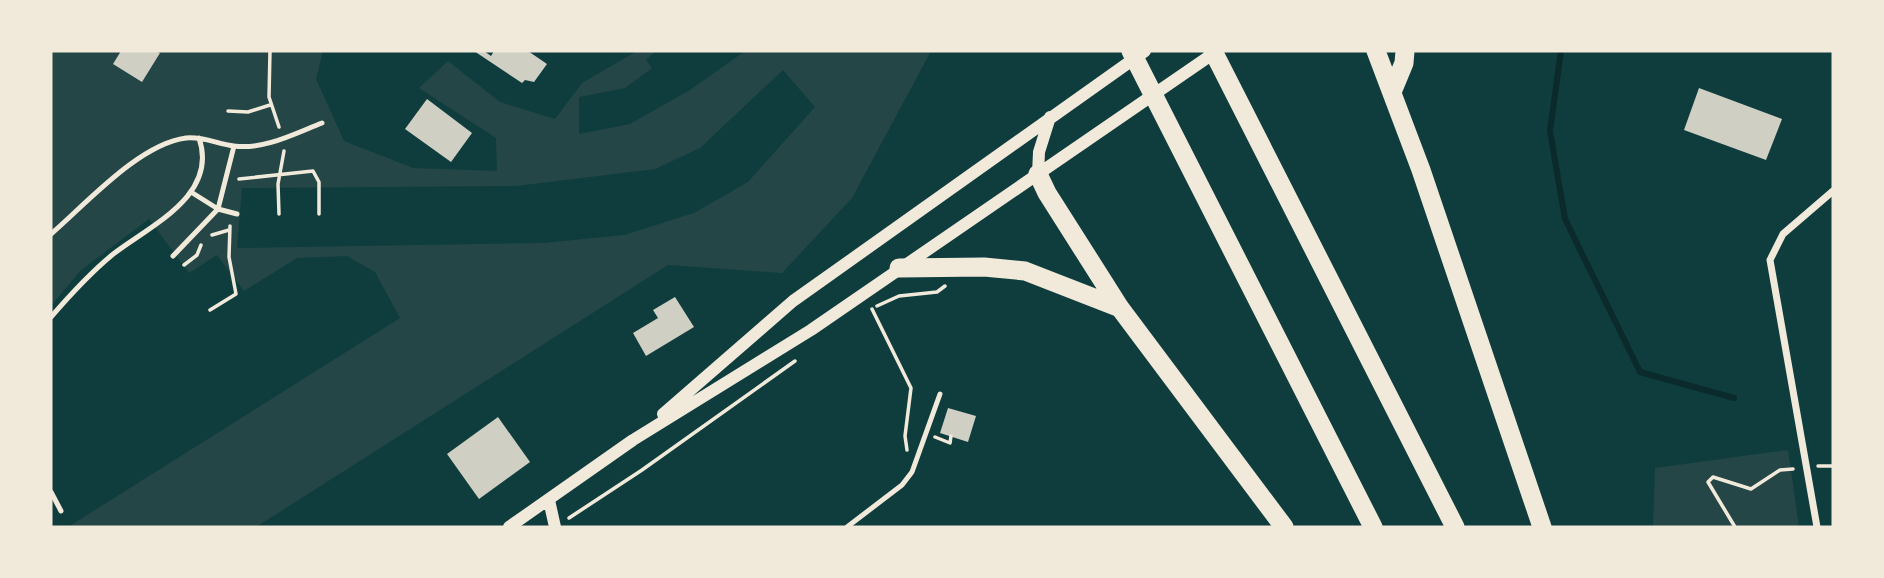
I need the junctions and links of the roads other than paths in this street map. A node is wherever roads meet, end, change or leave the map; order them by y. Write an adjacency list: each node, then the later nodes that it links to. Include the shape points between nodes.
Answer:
1 (1131, 51): 30 (highway)
2 (1145, 51): 7 (street)
3 (1215, 51): 11 (street); 31 (highway)
4 (1376, 51): 6 (highway)
5 (1405, 51): 6 (highway)
6 (1392, 92): 32 (highway)
7 (1050, 117): 11 (street, via 1039,152); 22 (street, via 793,301)
8 (322, 123): 10 (lane, via 272,142)
9 (199, 138): 10 (lane); 13 (lane, via 204,161); 16 (lane, via 181,138 135,161)
10 (234, 146): 14 (lane)
11 (1038, 174): 18 (street); 19 (highway)
12 (1833, 191): 33 (street, via 1783,234 1770,260)
13 (191, 192): 14 (lane); 20 (lane, via 153,229 88,276)
14 (218, 209): 15 (lane); 17 (lane)
15 (234, 213)
16 (51, 234)
17 (173, 256)
18 (899, 268): 19 (highway, via 1025,271); 22 (street, via 811,330)
19 (1120, 308): 29 (highway)
20 (51, 317)
21 (940, 394): 28 (lane, via 918,456 902,485)
22 (633, 440): 24 (street)
23 (51, 492): 25 (lane)
24 (549, 500): 26 (street); 27 (street)
25 (61, 511)
26 (559, 525)
27 (512, 527)
28 (847, 527)
29 (1284, 527)
30 (1373, 527)
31 (1455, 527)
32 (1542, 527)
33 (1817, 527)

